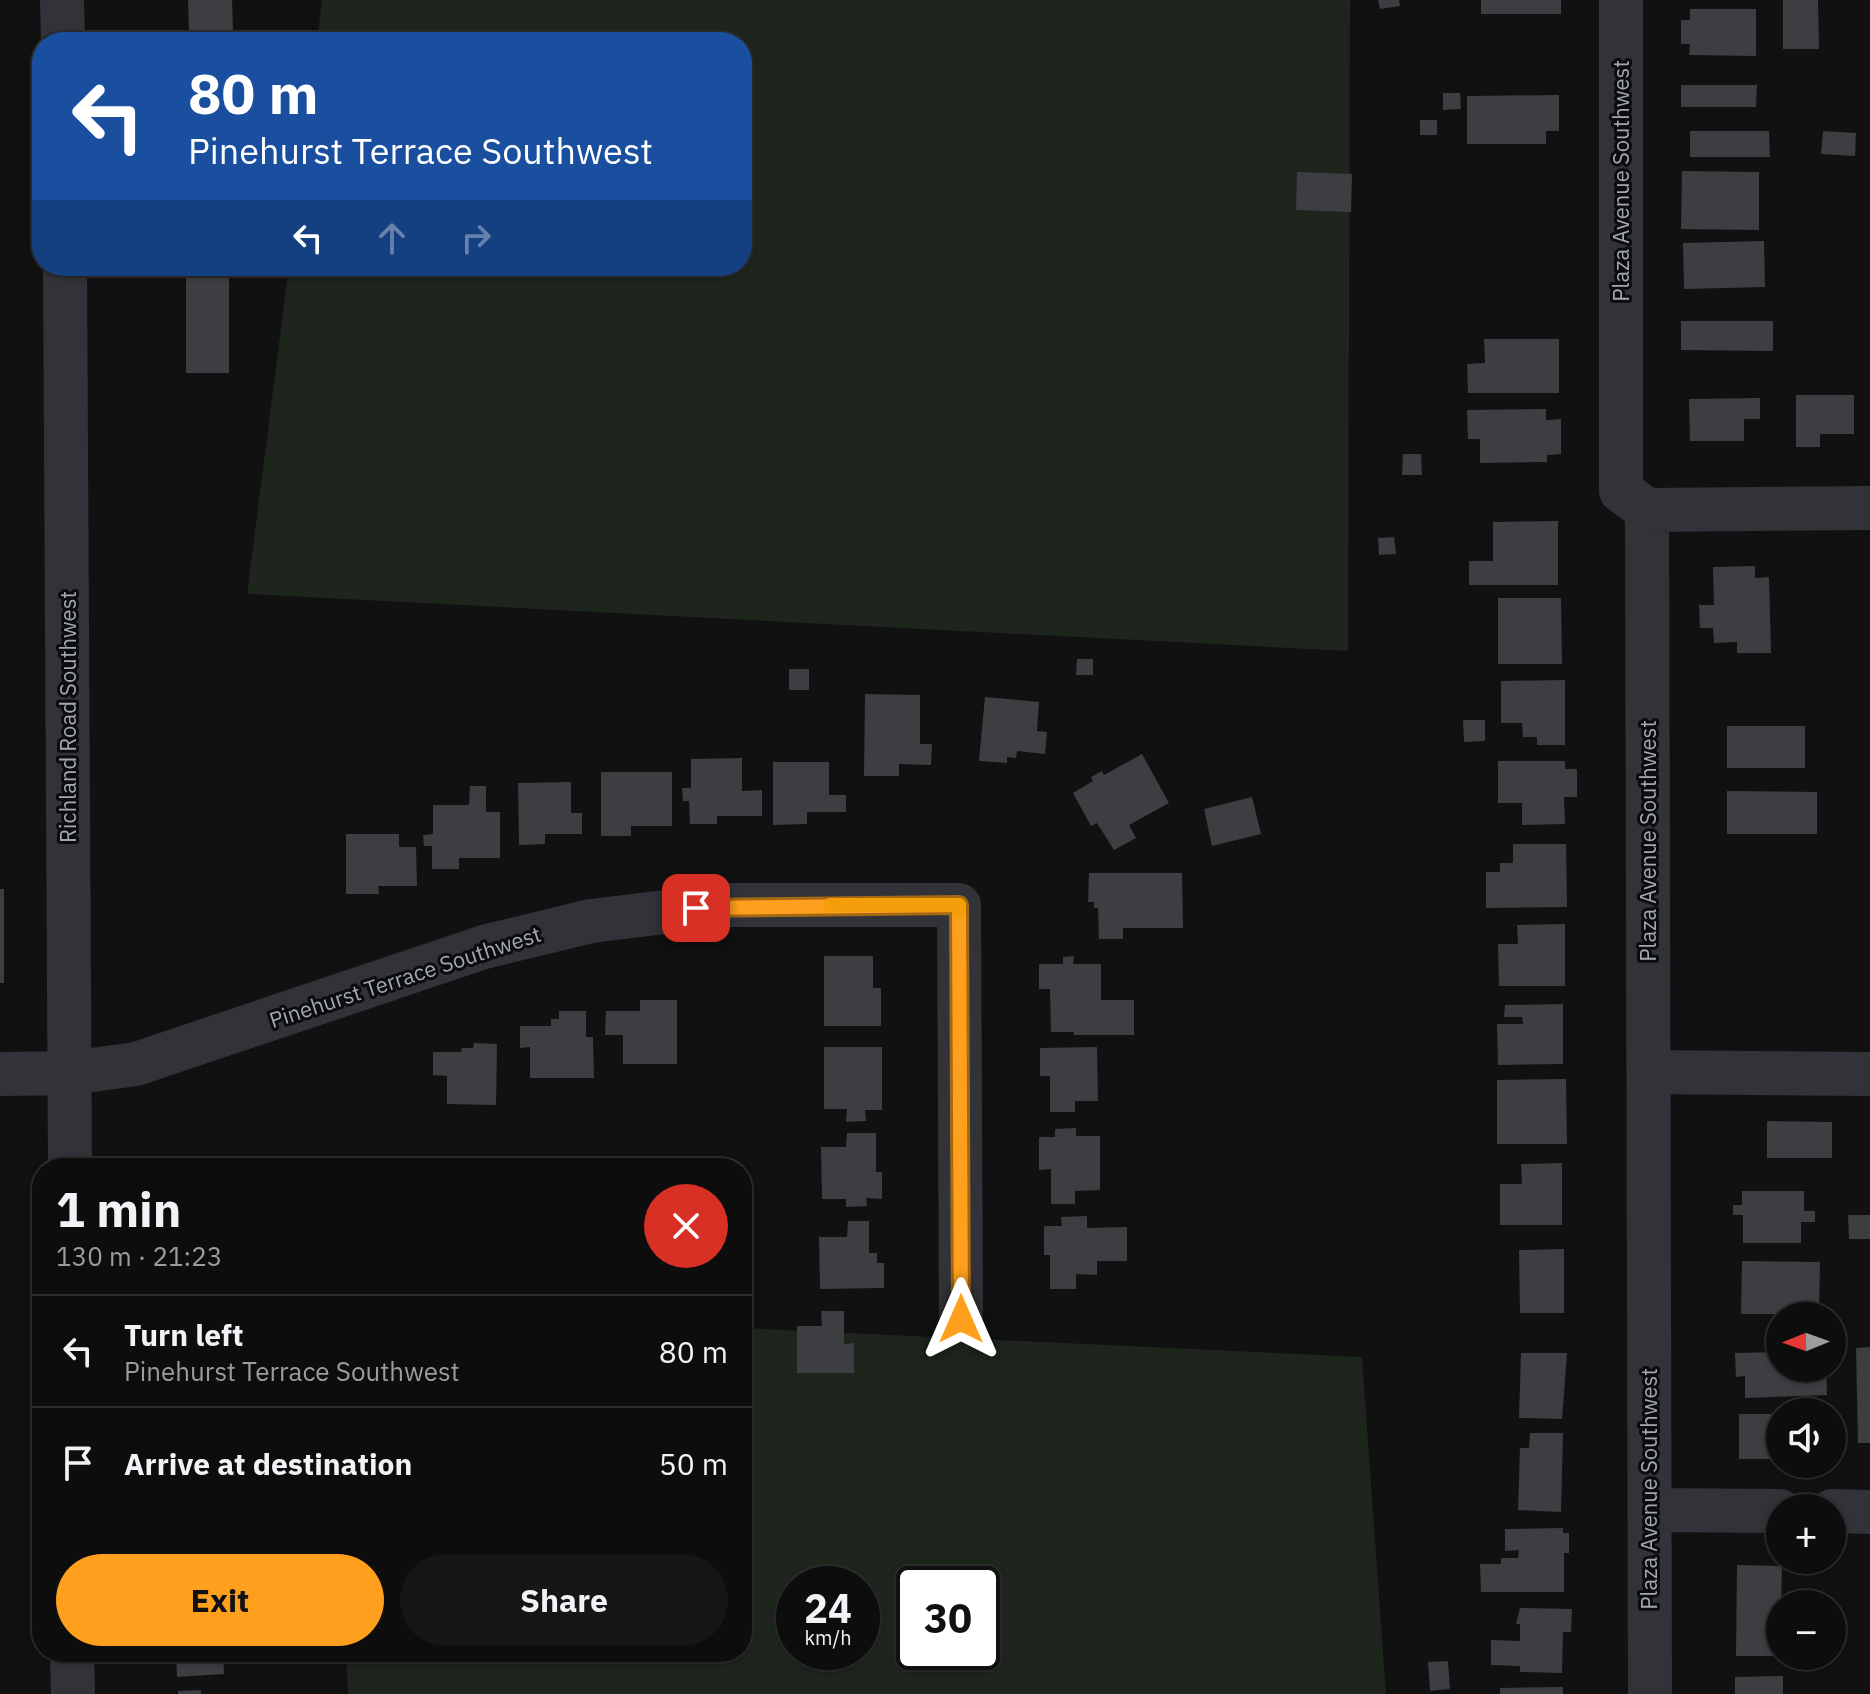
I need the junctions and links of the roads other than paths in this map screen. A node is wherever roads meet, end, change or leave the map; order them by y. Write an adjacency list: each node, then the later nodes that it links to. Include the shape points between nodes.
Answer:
1 (62, 0): 3 (street)
2 (1621, 0): 6 (street, Plaza Avenue Southwest, via 1621,491)
3 (63, 32)
4 (65, 276): 8 (street, Richland Road Southwest)
5 (1870, 508): 6 (street)
6 (1647, 510): 7 (street, Plaza Avenue Southwest)
7 (1649, 1072): 10 (street); 13 (street, Plaza Avenue Southwest)
8 (70, 1073): 9 (street, Pinehurst Terrace Southwest); 11 (street, Richland Road Southwest); 12 (street, Pinehurst Terrace Southwest, via 136,1064 484,947 591,921 723,905 959,905)
9 (0, 1074)
10 (1870, 1074)
11 (70, 1158)
12 (961, 1319)
13 (1650, 1510): 14 (street); 19 (street, Plaza Avenue Southwest)
14 (1766, 1511)
15 (1846, 1511): 16 (street)
16 (1870, 1512)
17 (72, 1662): 18 (street)
18 (73, 1694)
19 (1650, 1694)

